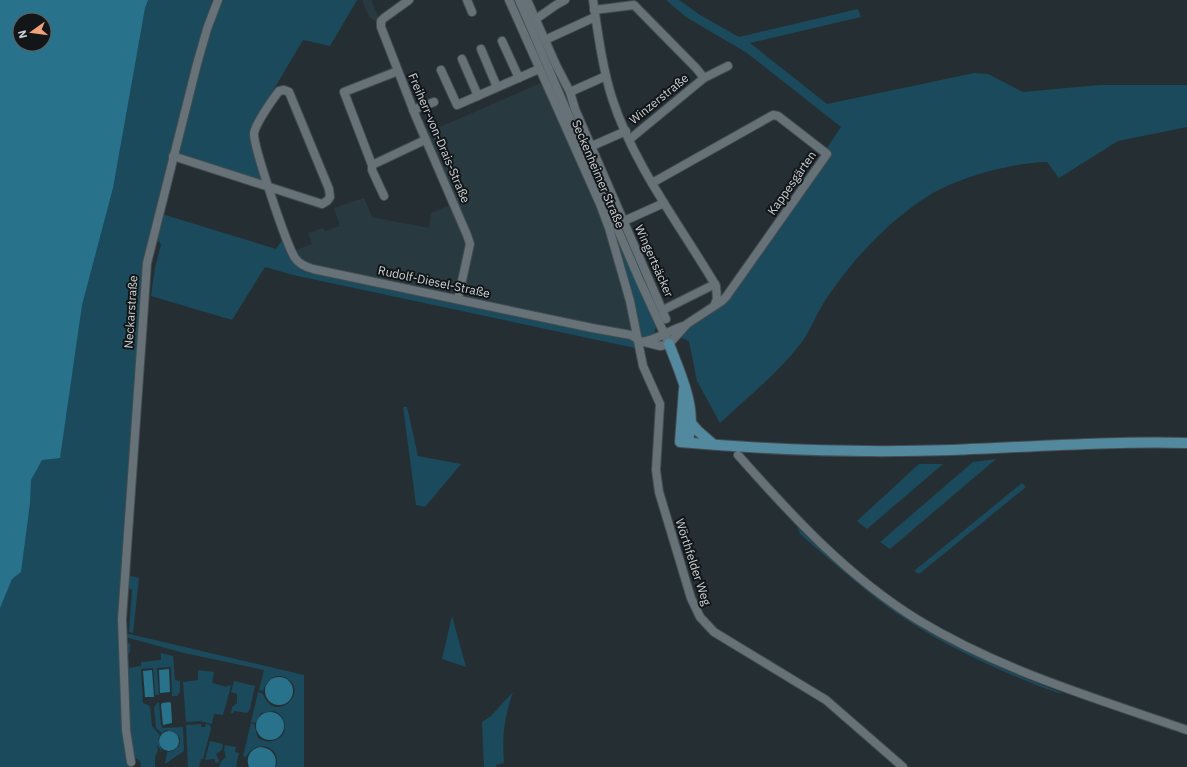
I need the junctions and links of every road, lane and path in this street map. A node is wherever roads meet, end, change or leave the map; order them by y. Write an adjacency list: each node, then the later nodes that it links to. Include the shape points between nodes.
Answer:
1 (218, 0): 31 (street, Neckarstraße, via 207,29)
2 (409, 0): 19 (street, Freiherr-von-Drais-Straße, via 384,18 381,24)
3 (467, 0): 9 (street)
4 (509, 0): 17 (street, Seckenheimer Straße)
5 (519, 0): 45 (street, via 651,307)
6 (527, 0): 11 (street, Wingertsäcker)
7 (566, 0): 11 (street)
8 (592, 0): 10 (street)
9 (472, 12)
10 (595, 14): 13 (street); 20 (street); 22 (street, Winzerstraße, via 634,5 682,52)
11 (536, 20): 13 (street, Wingertsäcker)
12 (502, 40): 21 (street)
13 (545, 40): 24 (street, Wingertsäcker)
14 (481, 49): 23 (street)
15 (462, 59): 25 (street)
16 (728, 66): 22 (street, Winzerstraße)
17 (539, 69): 21 (street); 46 (street, Seckenheimer Straße, via 609,228 630,301)
18 (441, 70): 25 (street, via 457,105)
19 (398, 71): 27 (street, Freiherr-von-Drais-Straße); 32 (street, via 344,92)
20 (606, 76): 24 (street); 28 (street, via 612,99)
21 (519, 78): 23 (street)
22 (704, 78): 28 (street, Winzerstraße)
23 (498, 87): 25 (street)
24 (570, 92): 30 (street, Wingertsäcker)
25 (478, 96)
26 (434, 102): 27 (street)
27 (413, 110): 29 (street, Freiherr-von-Drais-Straße)
28 (628, 135): 30 (street); 33 (street)
29 (425, 140): 32 (street); 40 (street, Freiherr-von-Drais-Straße, via 470,244)
30 (592, 146): 37 (street, Wingertsäcker)
31 (173, 156): 34 (street); 56 (street, Neckarstraße, via 146,269 122,619 126,743)
32 (372, 165): 35 (street)
33 (652, 183): 36 (street); 39 (street, Kappesgärten, via 773,115 778,116 827,154)
34 (268, 186): 34 (street, Rudolf-Diesel-Straße, via 322,204 330,197 289,92 284,90 274,96 254,133); 40 (street, Rudolf-Diesel-Straße, via 292,253 300,264 313,269)
35 (384, 196)
36 (664, 203): 37 (street, Wingertsäcker); 38 (street)
37 (624, 221): 42 (street, Wingertsäcker)
38 (715, 285): 39 (street, Wingertsäcker); 41 (street, via 717,299); 42 (street, Wingertsäcker)
39 (733, 287): 41 (street, Kappesgärten, via 722,301)
40 (458, 299): 46 (street, Rudolf-Diesel-Straße, via 631,335)
41 (714, 306): 44 (street, Kappesgärten)
42 (663, 310): 43 (street, Wingertsäcker)
43 (666, 319)
44 (688, 324): 45 (street, Kappesgärten); 48 (street, Kappesgärten)
45 (665, 334): 47 (street, via 660,338); 48 (street)
46 (636, 339): 47 (street, Rudolf-Diesel-Straße); 57 (street, Wörthfelder Weg, via 646,374 658,398 660,416 656,458 659,492 691,598 704,622 714,632 826,700)
47 (645, 341): 48 (street, Rudolf-Diesel-Straße, via 660,346)
48 (669, 344): 49 (main road)
49 (684, 389): 50 (main road, via 690,406); 51 (main road)
50 (691, 423): 51 (main road, via 691,433); 53 (main road)
51 (684, 442): 53 (main road)
52 (1187, 443): 53 (main road, via 1126,442 868,451)
53 (713, 444)
54 (738, 455): 55 (street, via 831,553 861,579 918,620 989,658 1034,677)
55 (1187, 730)
56 (131, 762)
57 (902, 767)

